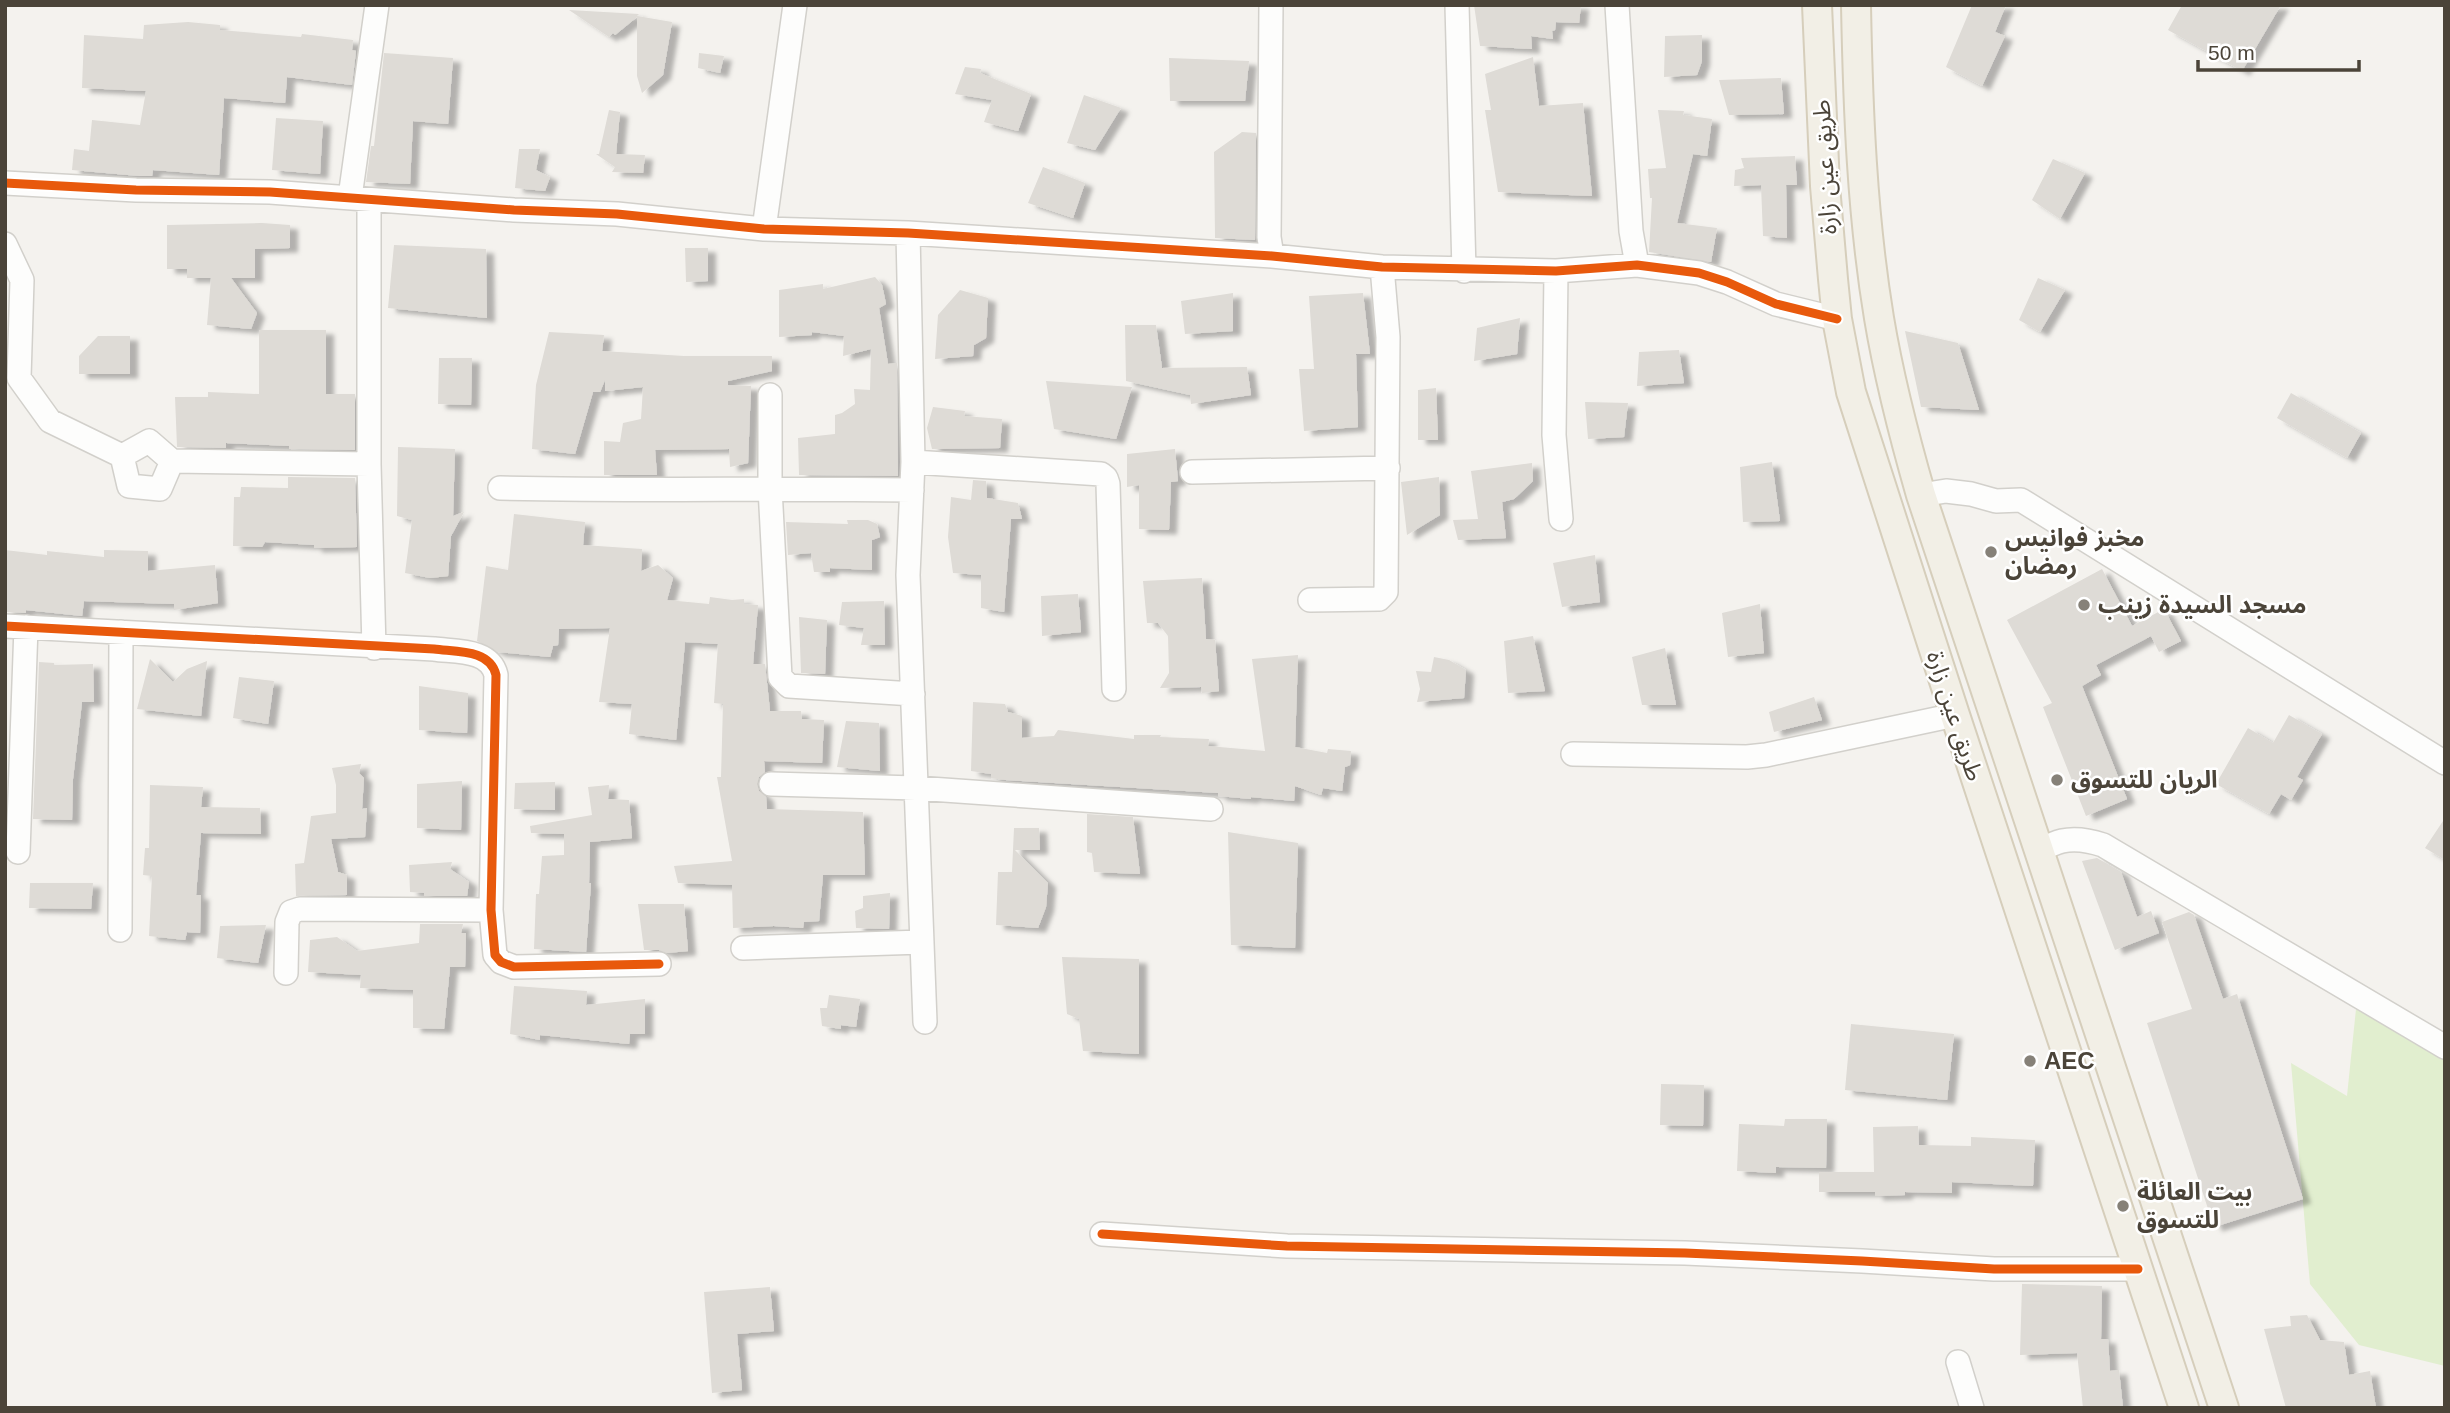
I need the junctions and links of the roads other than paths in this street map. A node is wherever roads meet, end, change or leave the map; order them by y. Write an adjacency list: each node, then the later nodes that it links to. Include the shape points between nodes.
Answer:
1 (377, 5): 9 (street)
2 (795, 5): 10 (street)
3 (1271, 5): 13 (street)
4 (1457, 5): 16 (street)
5 (1617, 5): 14 (street)
6 (1818, 5): 18 (main road, طريق عين زارة, via 1825,186)
7 (1856, 5): 29 (main road, طريق عين زارة, via 1860,146 1871,262 1890,378)
8 (5, 183): 9 (street)
9 (360, 199): 10 (street, via 617,214); 23 (street)
10 (764, 229): 11 (street)
11 (908, 233): 13 (street); 22 (street)
12 (5, 244): 20 (street, via 22,280 19,378 50,421)
13 (1272, 256): 15 (street)
14 (1637, 265): 17 (street); 18 (street, via 1699,274 1776,304)
15 (1382, 267): 16 (street); 24 (street, via 1388,337)
16 (1464, 271): 17 (street)
17 (1556, 271): 30 (street, via 1554,435)
18 (1837, 319): 37 (main road, طريق عين زارة, via 1863,433)
19 (770, 395): 27 (street)
20 (122, 456): 21 (street, via 149,441); 21 (street, via 129,486 160,489)
21 (172, 461): 23 (street)
22 (912, 462): 28 (street); 35 (street, via 1101,474 1106,478)
23 (369, 464): 34 (street)
24 (1388, 468): 25 (street); 31 (street, via 1386,592 1380,599)
25 (1192, 472)
26 (500, 488): 27 (street)
27 (770, 488): 28 (street); 36 (street, via 782,682 789,687)
28 (912, 490): 36 (street, via 908,575)
29 (1921, 495): 39 (street, via 1946,491 1996,501 2021,500); 43 (main road, طريق عين زارة)
30 (1561, 519)
31 (1310, 600)
32 (16, 626): 33 (street); 44 (street)
33 (121, 632): 34 (street); 46 (street)
34 (374, 648): 45 (street, via 478,655 494,667)
35 (1114, 689)
36 (913, 694): 41 (street)
37 (1955, 715): 38 (street, via 1747,757); 54 (main road, طريق عين زارة)
38 (1573, 754)
39 (2445, 763)
40 (771, 784): 41 (street)
41 (916, 788): 42 (street); 47 (street)
42 (1211, 809)
43 (2039, 848): 52 (street, via 2062,841 2089,840 2103,845); 58 (main road, طريق عين زارة)
44 (18, 852)
45 (491, 910): 49 (street, via 495,955 514,967); 50 (street, via 300,909 291,912 287,922)
46 (120, 930)
47 (922, 942): 48 (street); 51 (street)
48 (743, 948)
49 (659, 964)
50 (286, 973)
51 (925, 1022)
52 (2445, 1047)
53 (1102, 1234): 54 (street, via 1287,1246 1685,1253 1994,1269)
54 (2138, 1269): 57 (main road, طريق عين زارة)
55 (1958, 1362): 56 (street)
56 (1972, 1408)
57 (2184, 1408)
58 (2224, 1408)

